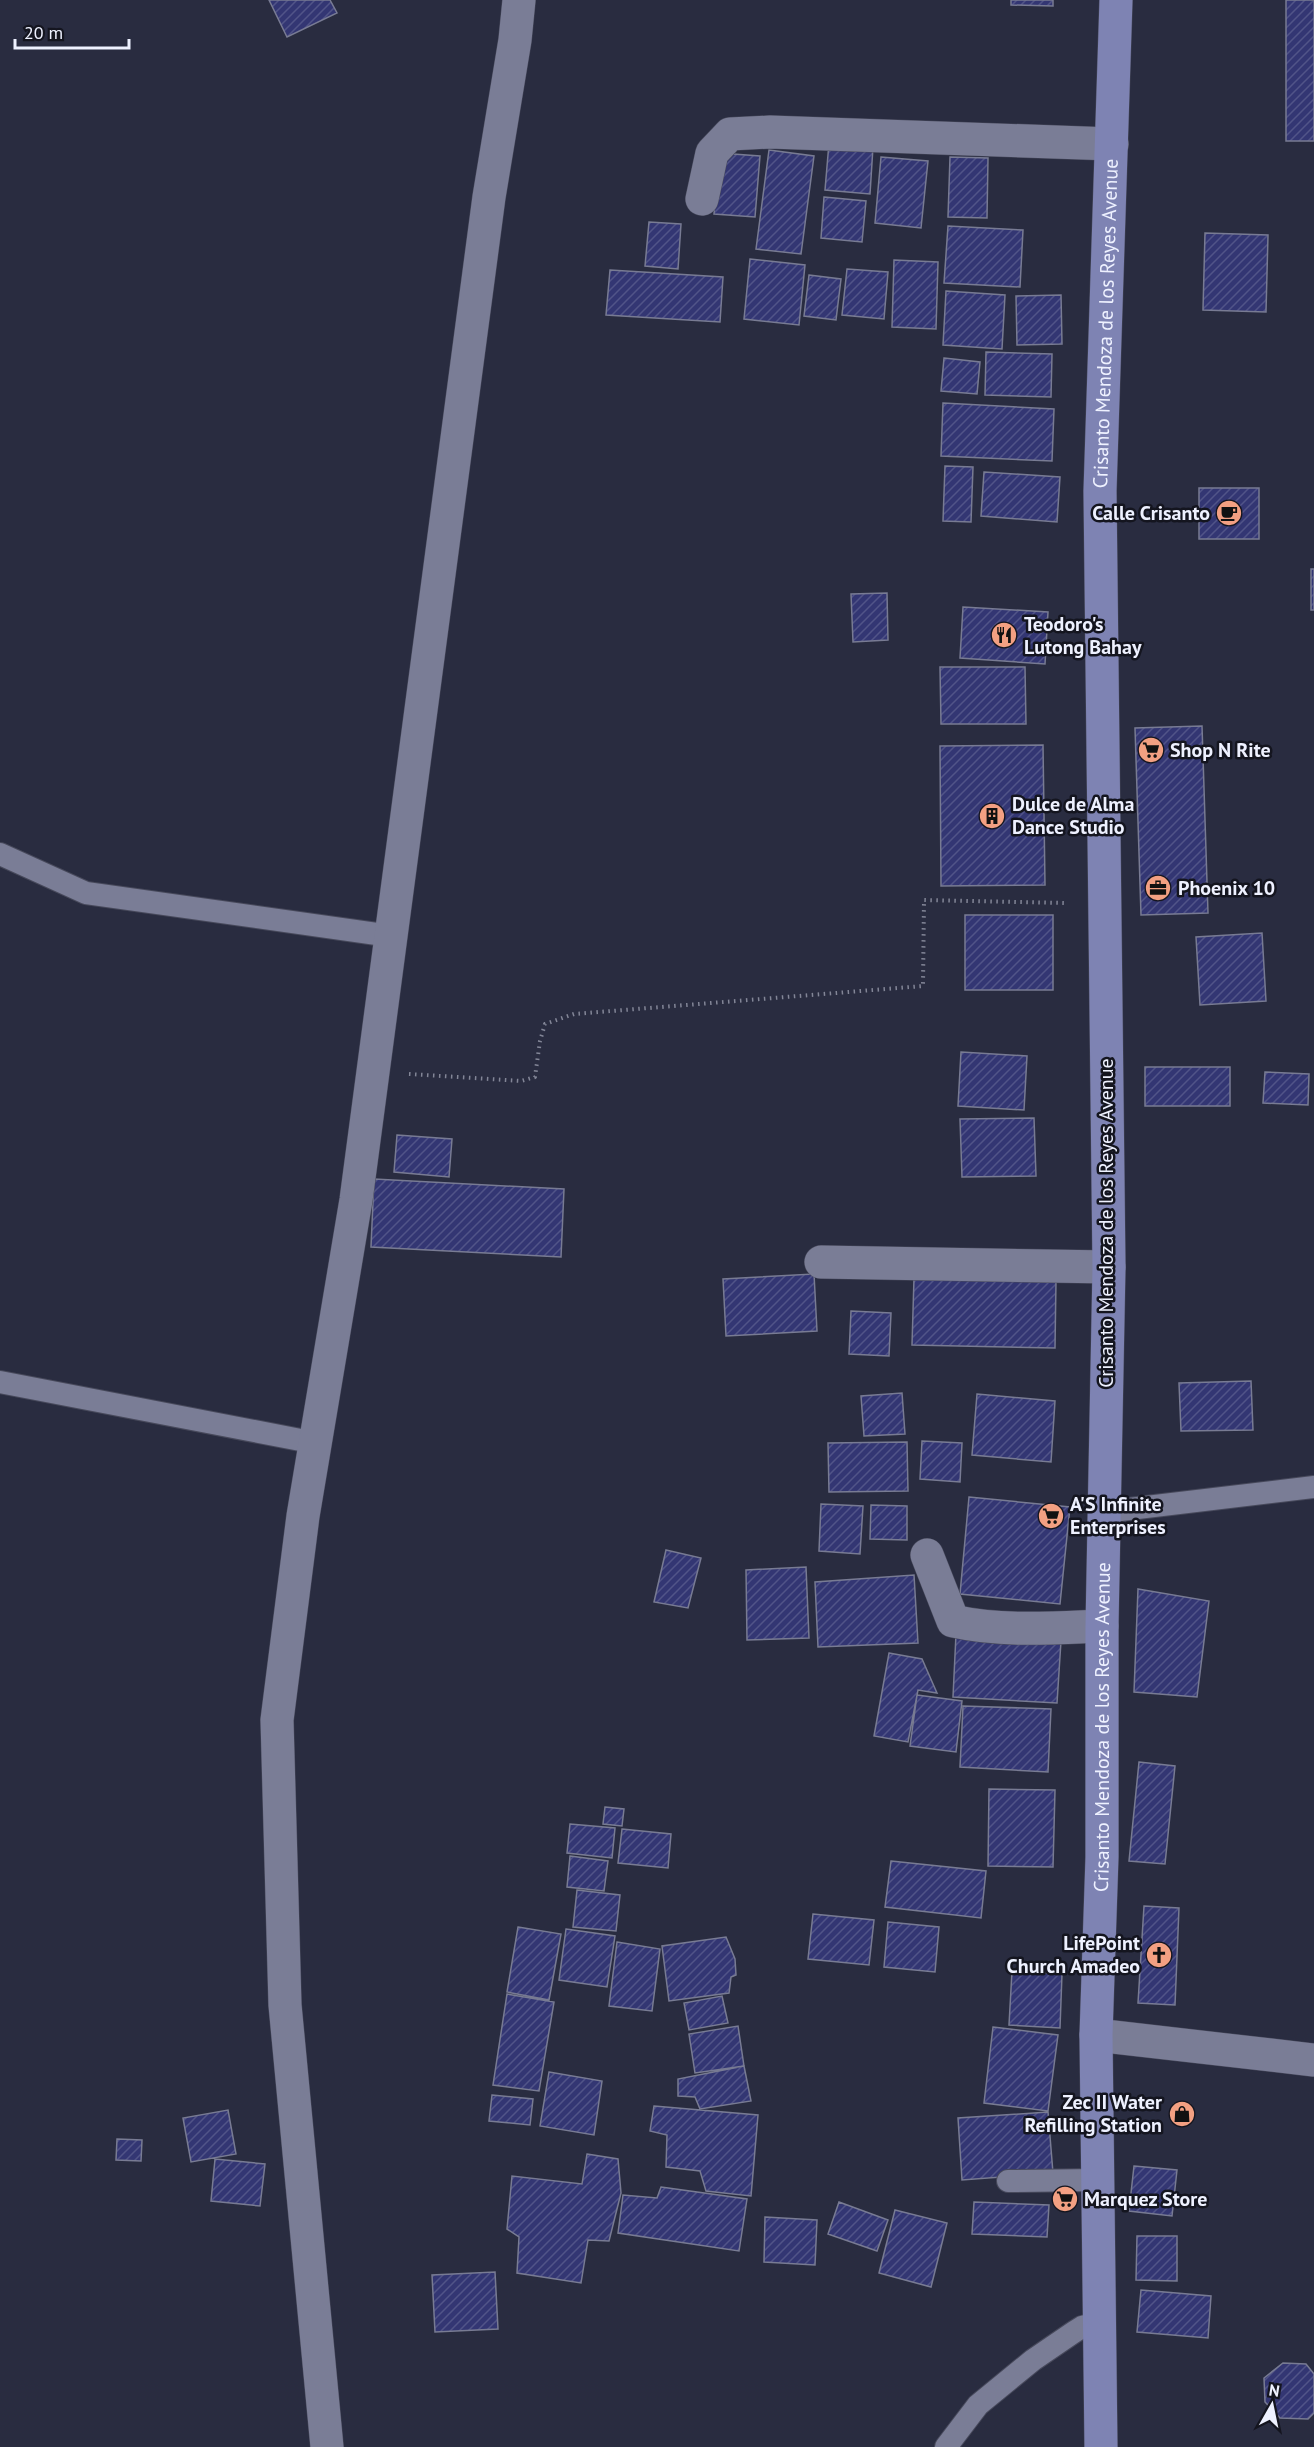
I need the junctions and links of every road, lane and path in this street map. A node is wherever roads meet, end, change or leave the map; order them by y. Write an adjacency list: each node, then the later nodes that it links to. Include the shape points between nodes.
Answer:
1 (519, 0): 7 (street, via 489,197)
2 (1116, 0): 3 (main road, Crisanto Mendoza de los Reyes Avenue)
3 (1112, 144): 4 (street, via 770,132 730,134 712,153); 6 (main road, Crisanto Mendoza de los Reyes Avenue, via 1100,491)
4 (702, 199)
5 (0, 854): 7 (lane, via 86,893)
6 (1105, 903): 8 (path, via 924,900 923,986 574,1014 545,1024 535,1077 521,1081); 10 (main road, Crisanto Mendoza de los Reyes Avenue)
7 (391, 936): 8 (street)
8 (374, 1072): 12 (street)
9 (821, 1262): 10 (street)
10 (1109, 1267): 14 (main road, Crisanto Mendoza de los Reyes Avenue)
11 (0, 1382): 12 (lane)
12 (316, 1443): 22 (street, via 277,1720 285,2005)
13 (1314, 1487): 14 (lane)
14 (1104, 1512): 16 (main road, Crisanto Mendoza de los Reyes Avenue)
15 (927, 1555): 16 (street, via 953,1621 1013,1629)
16 (1102, 1626): 17 (main road, Crisanto Mendoza de los Reyes Avenue, via 1102,1857)
17 (1096, 2035): 18 (street); 19 (main road, Crisanto Mendoza de los Reyes Avenue)
18 (1314, 2060)
19 (1098, 2180): 20 (lane); 21 (main road, Crisanto Mendoza de los Reyes Avenue)
20 (1008, 2181)
21 (1101, 2322): 23 (lane, via 1074,2332 1003,2384 978,2405); 24 (main road, Crisanto Mendoza de los Reyes Avenue)
22 (327, 2447)
23 (946, 2447)
24 (1101, 2447)

